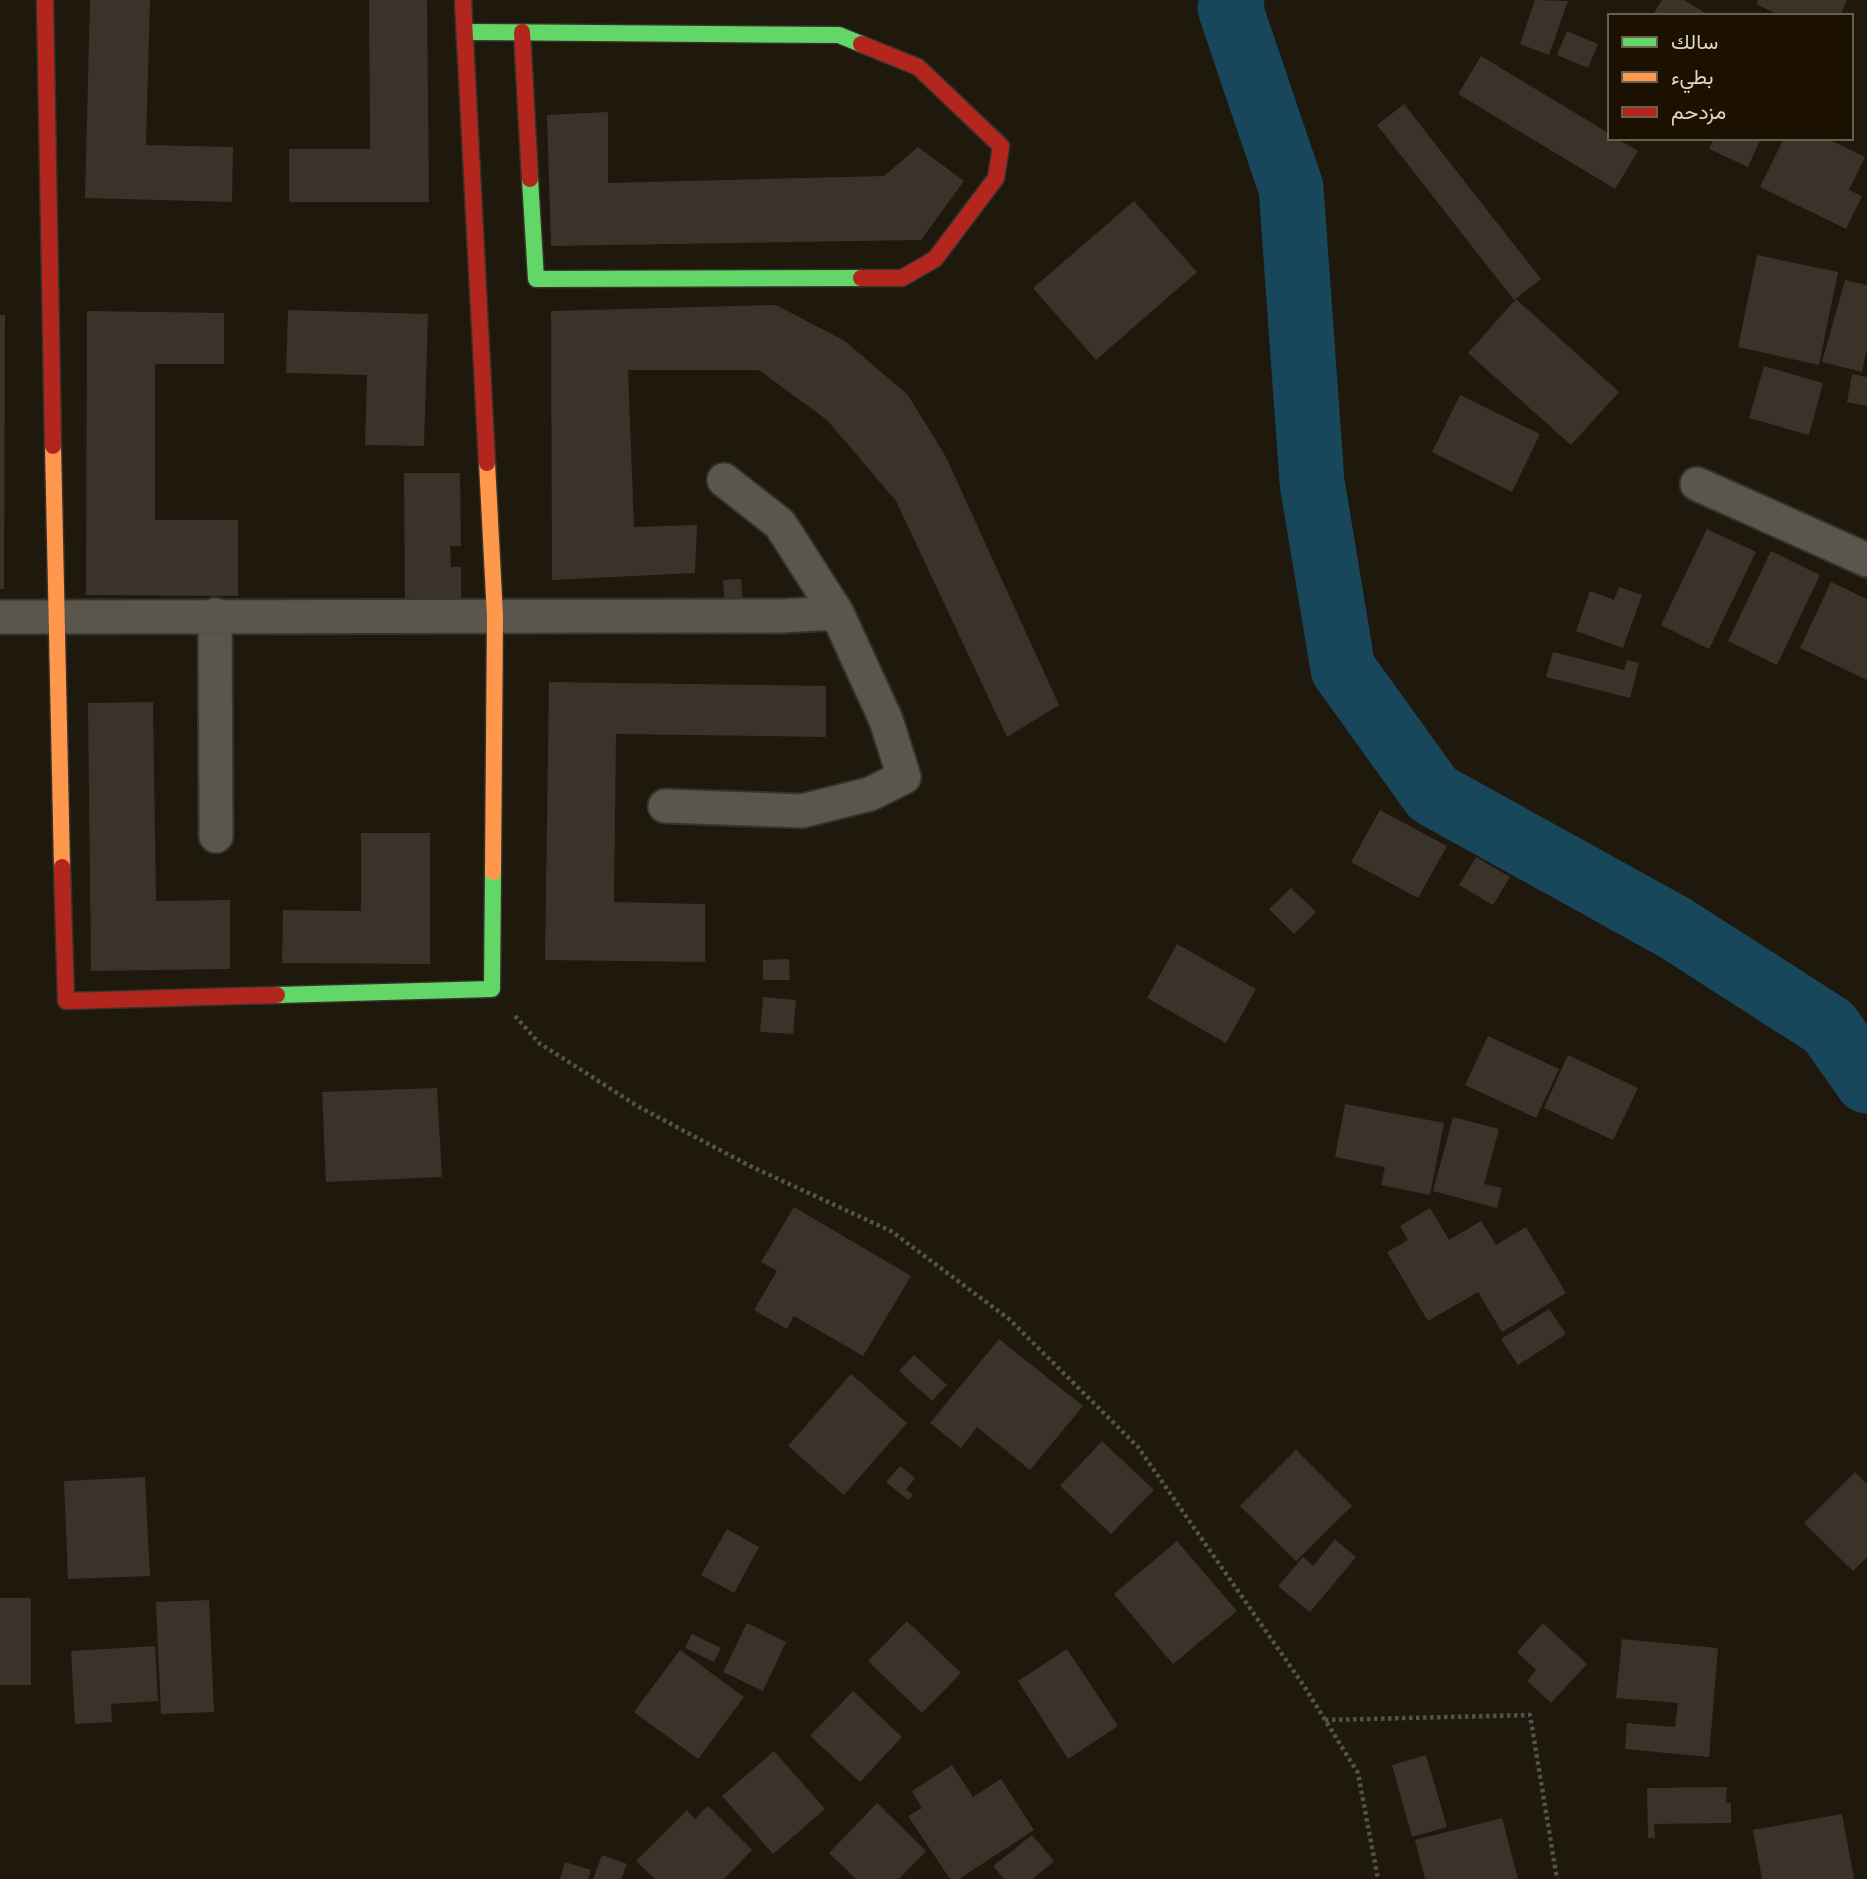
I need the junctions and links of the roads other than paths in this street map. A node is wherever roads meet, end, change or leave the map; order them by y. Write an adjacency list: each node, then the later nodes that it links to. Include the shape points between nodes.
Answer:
1 (45, 0): 12 (street)
2 (463, 0): 3 (street)
3 (465, 32): 4 (street); 10 (street)
4 (522, 32): 4 (street, via 839,35 918,67 1001,146 996,178 935,259 902,278 536,279)
5 (724, 480): 8 (street, via 780,524)
6 (1697, 484): 7 (street)
7 (1867, 560)
8 (837, 613): 10 (street, via 781,617); 13 (street, via 886,720 904,776 870,794 803,811)
9 (215, 615): 10 (street); 12 (street); 14 (street)
10 (495, 616): 12 (street, via 492,989 66,1001)
11 (0, 617): 12 (street)
12 (56, 618)
13 (665, 806)
14 (216, 836)

